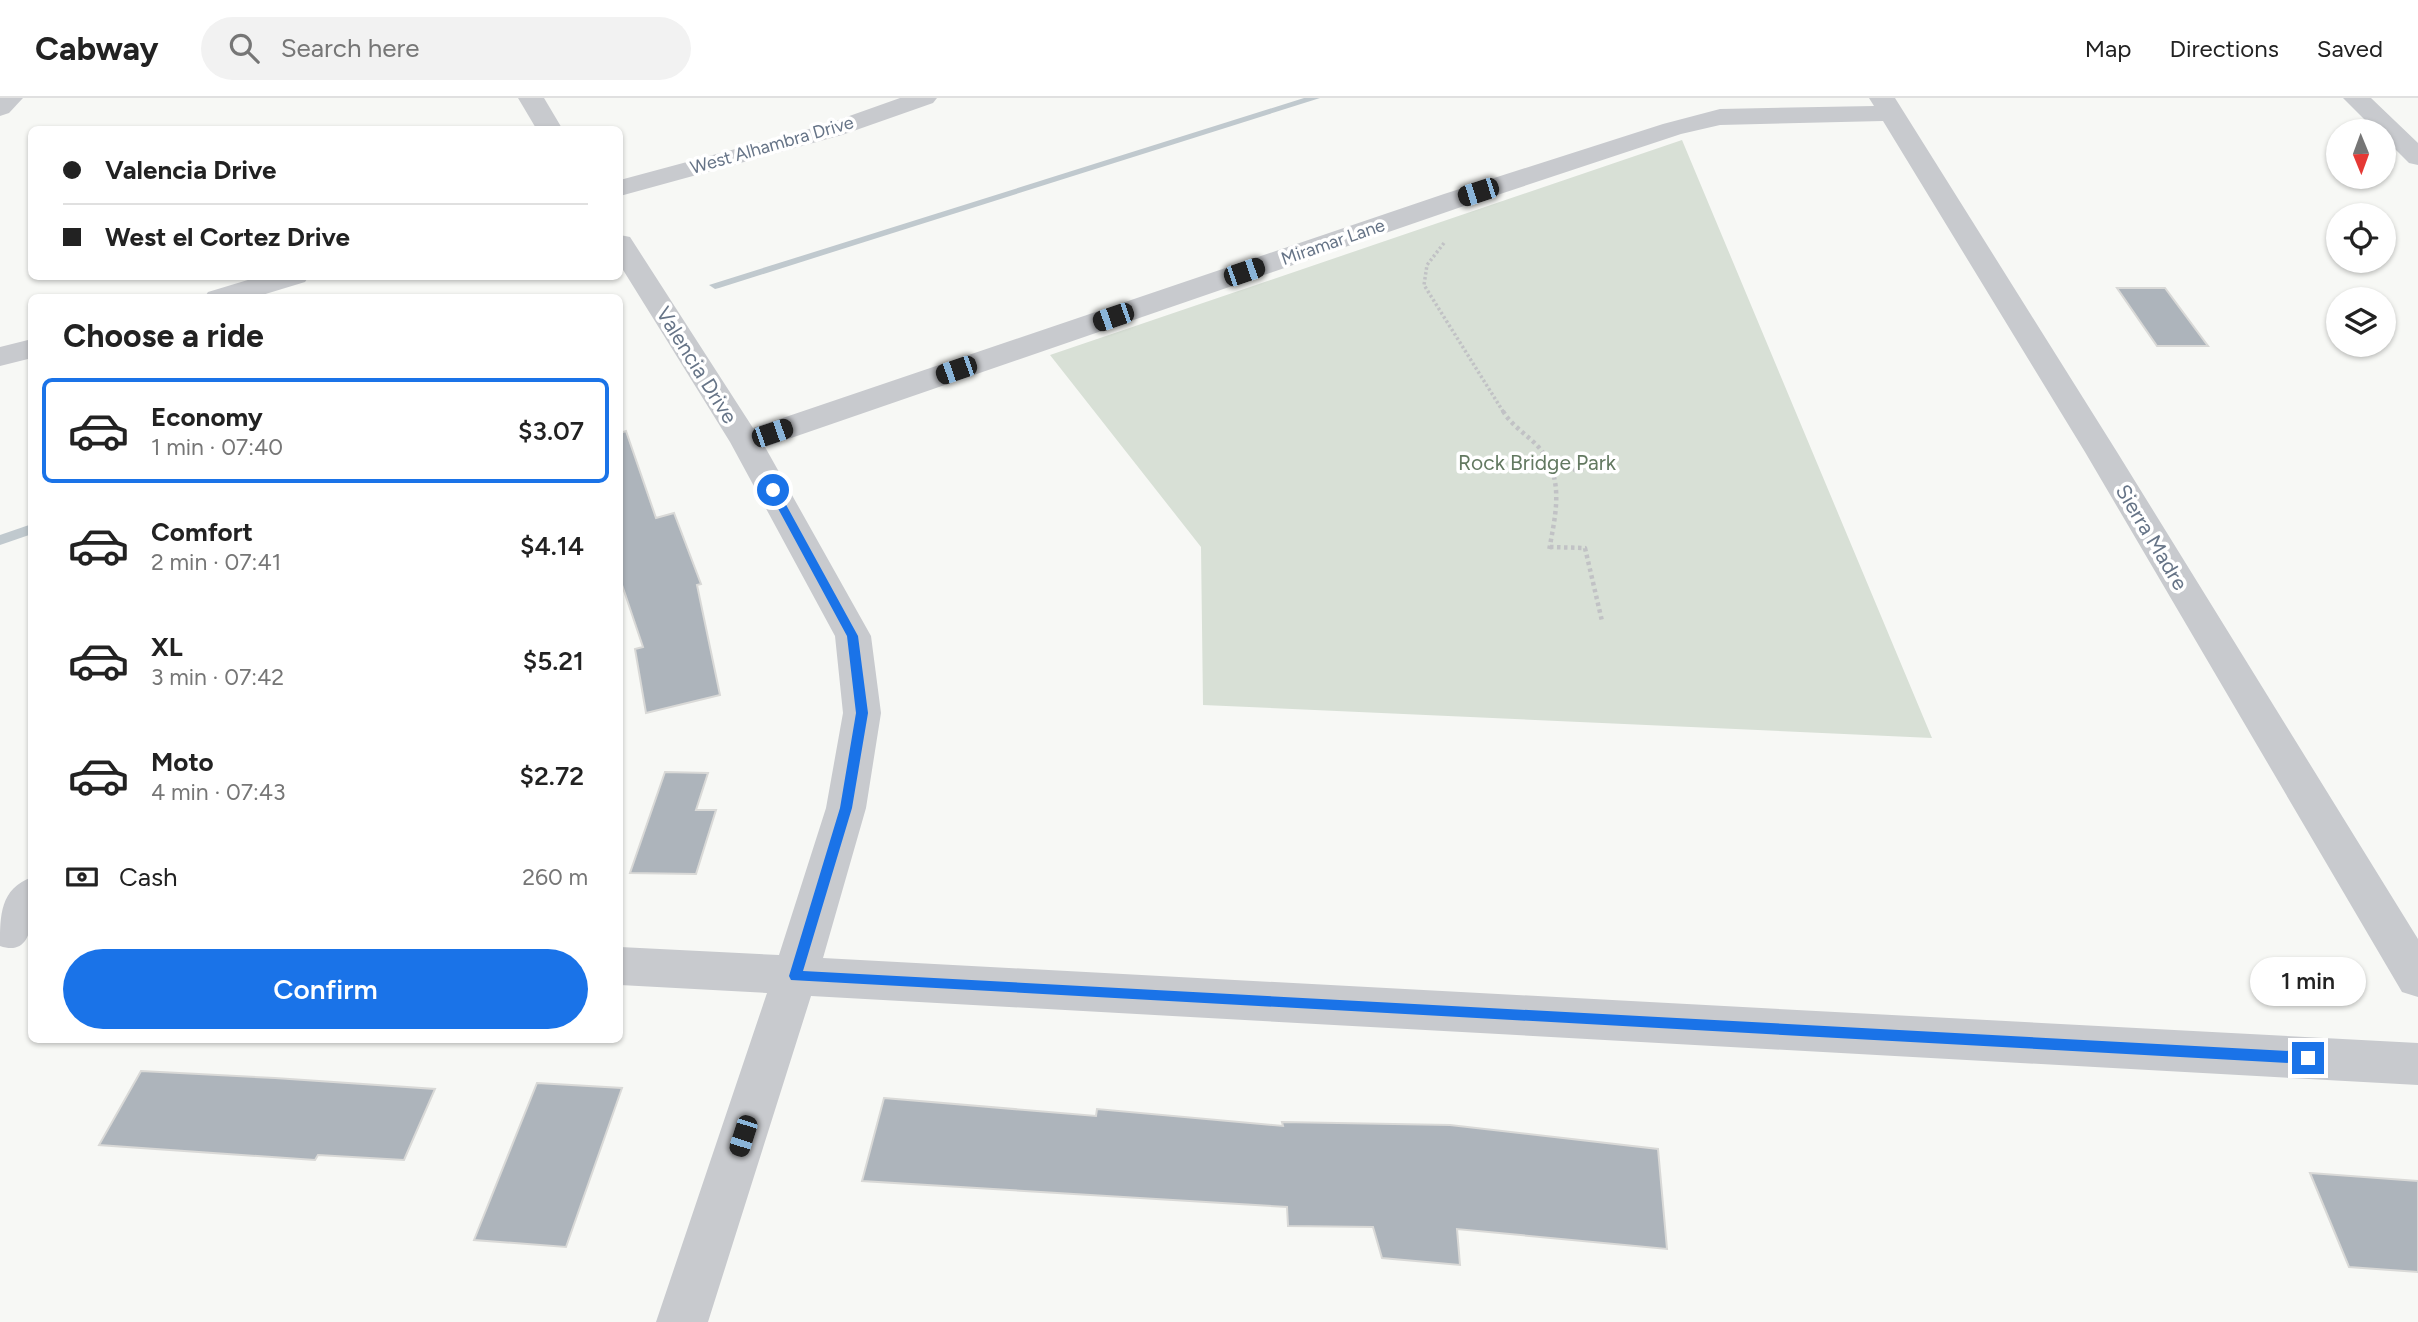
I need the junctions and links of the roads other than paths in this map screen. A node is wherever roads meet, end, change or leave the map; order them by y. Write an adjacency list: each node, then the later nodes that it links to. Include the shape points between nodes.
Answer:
1 (10, 98): 6 (street)
2 (531, 98): 7 (street)
3 (924, 98): 9 (street, West Alhambra Drive, via 833,130)
4 (2356, 98): 8 (street)
5 (1887, 106): 15 (street, Miramar Lane, via 1720,117 1672,129); 20 (street, Sierra Madre)
6 (0, 108)
7 (548, 126)
8 (2418, 156)
9 (623, 187)
10 (623, 248): 15 (street, Valencia Drive)
11 (281, 280): 12 (street)
12 (232, 294)
13 (28, 349): 14 (street)
14 (0, 357)
15 (746, 442): 19 (street, Valencia Drive, via 853,636 862,713 846,808)
16 (28, 902): 17 (street)
17 (13, 930)
18 (623, 966): 19 (street)
19 (795, 976): 21 (street); 22 (street, Valencia Drive)
20 (2418, 978)
21 (2418, 1064)
22 (682, 1322)

